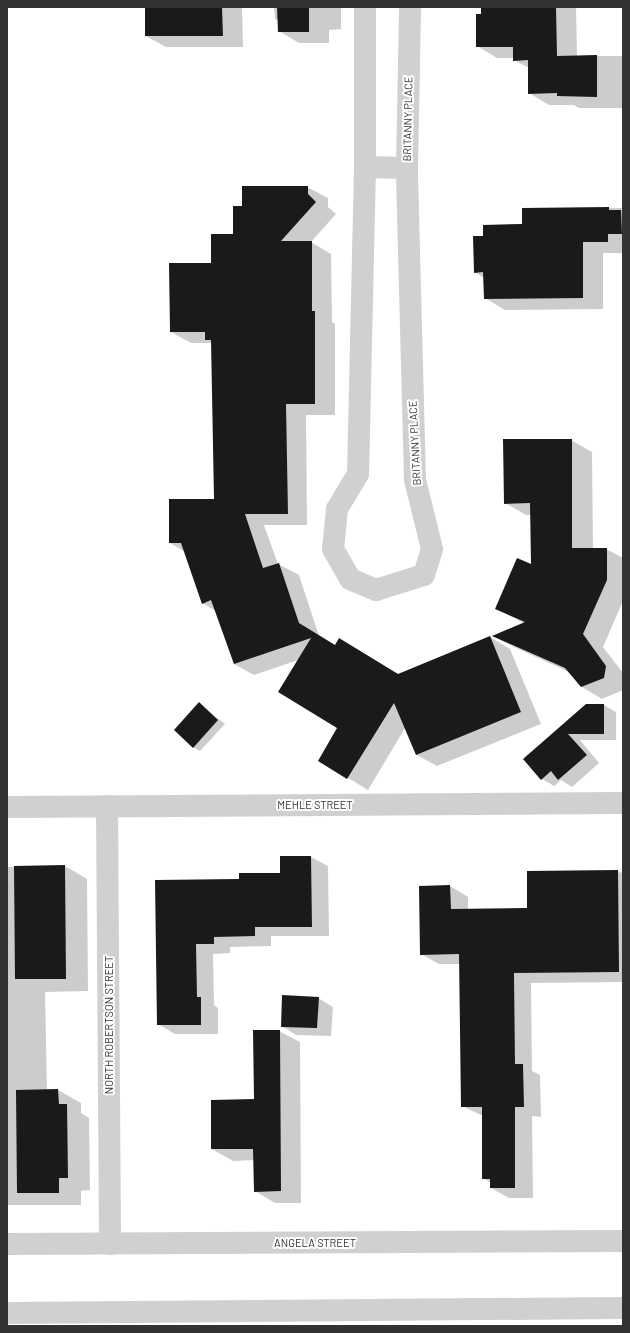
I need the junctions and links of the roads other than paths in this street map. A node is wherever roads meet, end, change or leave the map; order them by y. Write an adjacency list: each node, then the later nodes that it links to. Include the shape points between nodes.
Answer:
1 (365, 7): 3 (street, BRITANNY PLACE)
2 (410, 7): 4 (street, BRITANNY PLACE)
3 (365, 167): 4 (street); 4 (street, BRITANNY PLACE, via 358,474 337,509 333,549 350,579 376,590 424,575 432,549 415,480)
4 (407, 168)
5 (623, 803): 6 (street, MEHLE STREET)
6 (107, 806): 7 (street, MEHLE STREET); 10 (street, NORTH ROBERTSON STREET)
7 (7, 807)
8 (623, 1241): 10 (street, ANGELA STREET)
9 (7, 1244): 10 (street, ANGELA STREET)
10 (110, 1244)
11 (623, 1308): 12 (street)
12 (7, 1312)

